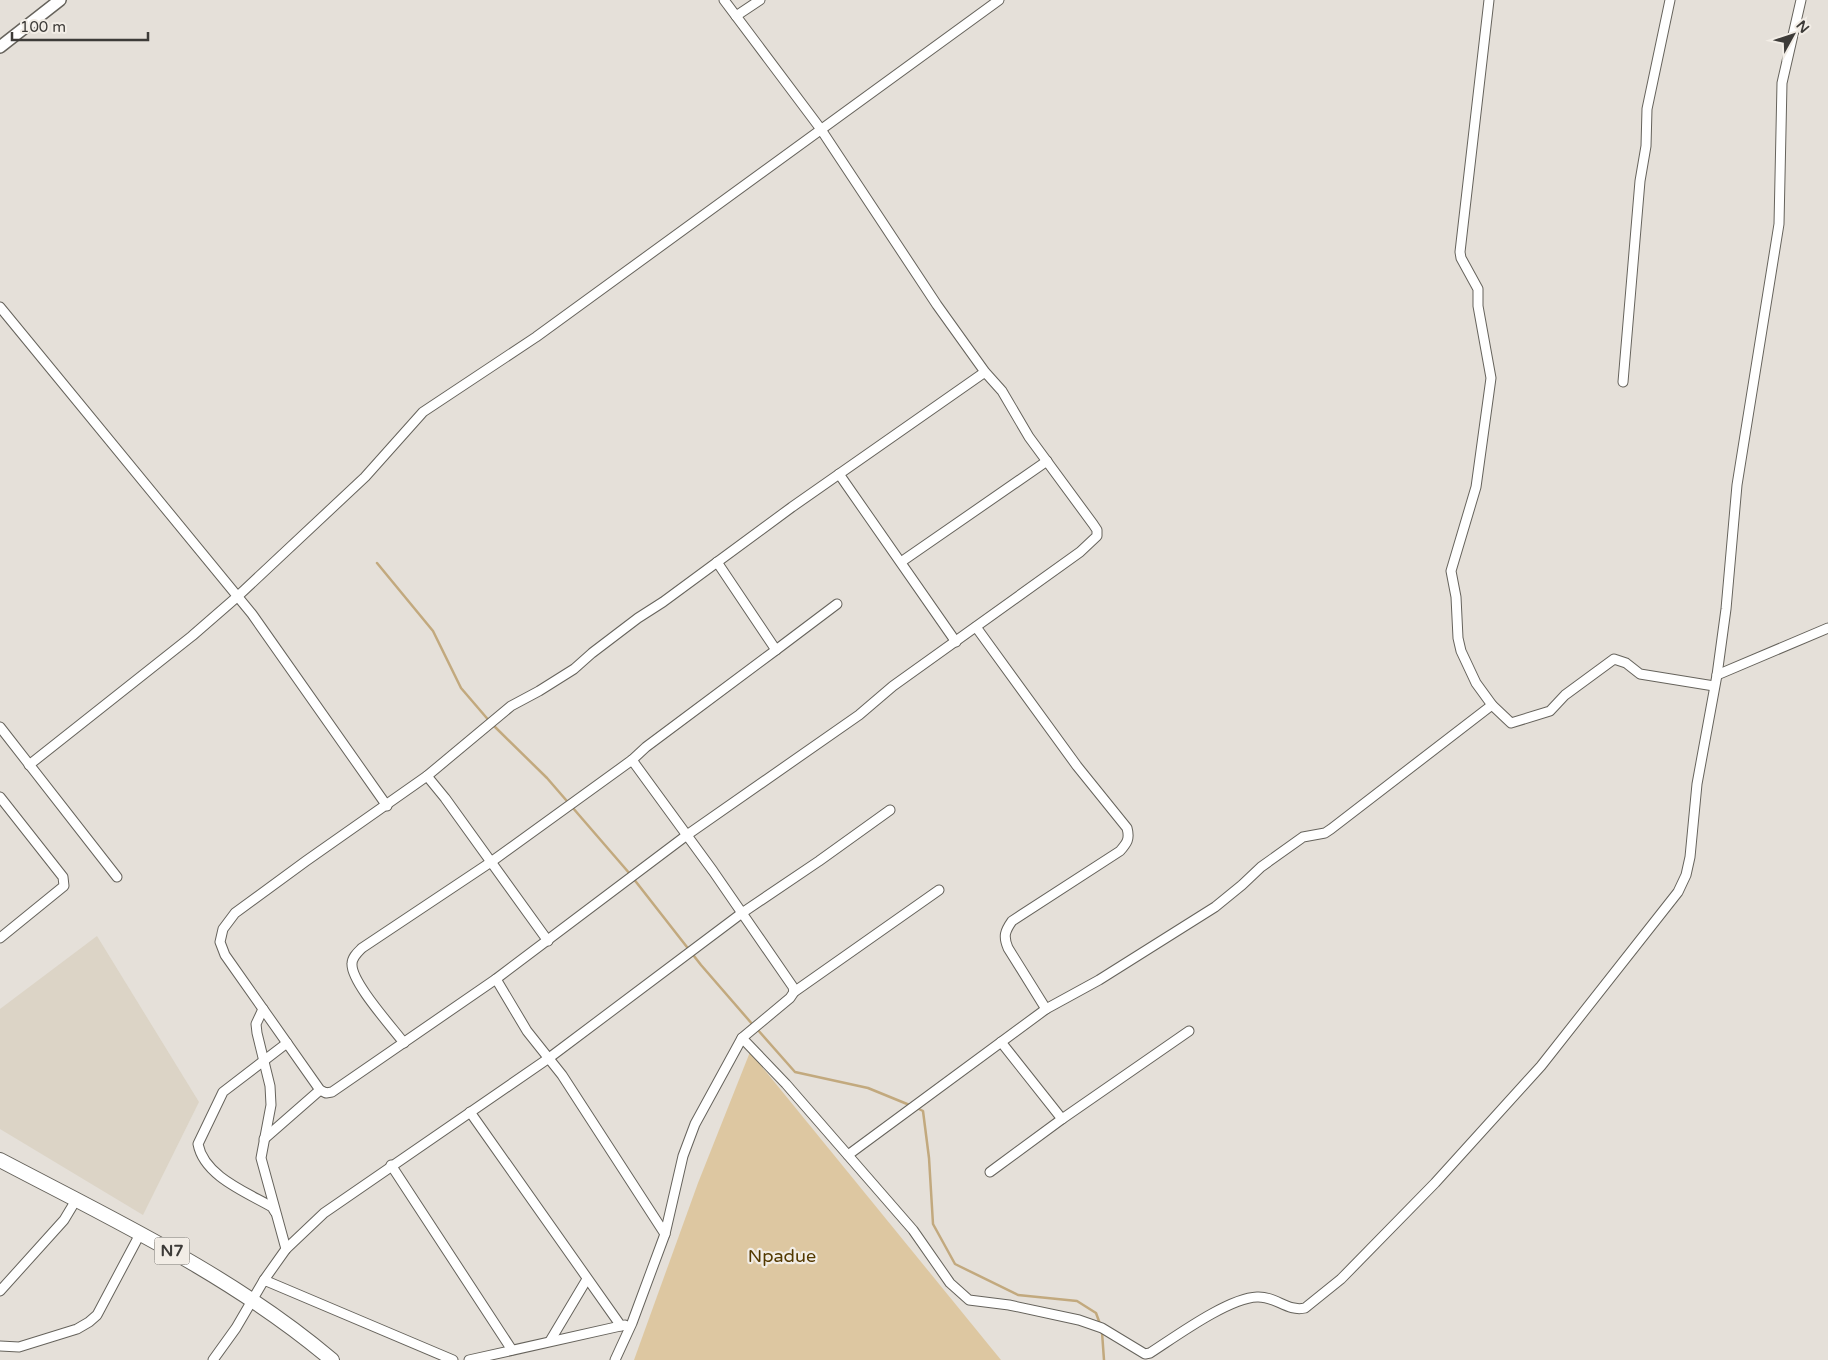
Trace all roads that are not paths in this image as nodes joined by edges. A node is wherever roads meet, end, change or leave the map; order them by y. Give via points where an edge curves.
1 (60, 0) edge
2 (724, 0) edge
3 (760, 0) edge
4 (999, 0) edge
5 (1489, 0) edge
6 (1670, 0) edge
7 (1801, 0) edge
8 (736, 16) junction
9 (0, 47) edge
10 (820, 128) junction
11 (0, 307) edge
12 (985, 372) junction
13 (1623, 382) dead end
14 (1047, 461) junction
15 (839, 474) junction
16 (717, 562) junction
17 (901, 562) junction
18 (238, 596) junction
19 (837, 604) dead end
20 (976, 627) junction
21 (1828, 628) edge
22 (956, 642) junction
23 (776, 650) junction
24 (1717, 675) junction
25 (1714, 686) junction
26 (1492, 705) junction
27 (0, 727) edge
28 (632, 760) junction
29 (29, 765) junction
30 (427, 776) junction
31 (0, 797) edge
32 (387, 806) junction
33 (890, 810) dead end
34 (687, 836) junction
35 (490, 862) junction
36 (118, 876) dead end
37 (939, 890) dead end
38 (742, 913) junction
39 (0, 938) edge
40 (548, 941) junction
41 (496, 980) junction
42 (794, 992) junction
43 (263, 1009) junction
44 (1046, 1009) junction
45 (1190, 1031) dead end
46 (742, 1038) junction
47 (1002, 1042) junction
48 (287, 1043) junction
49 (404, 1043) junction
50 (548, 1058) junction
51 (264, 1061) junction
52 (320, 1090) junction
53 (470, 1112) junction
54 (1062, 1120) junction
55 (264, 1139) junction
56 (848, 1155) junction
57 (0, 1160) edge
58 (391, 1165) junction
59 (990, 1172) dead end
60 (76, 1200) junction
61 (276, 1212) junction
62 (140, 1234) junction
63 (665, 1234) junction
64 (286, 1250) junction
65 (587, 1278) junction
66 (264, 1280) junction
67 (0, 1291) edge
68 (251, 1300) junction
69 (632, 1323) junction
70 (621, 1326) junction
71 (550, 1341) junction
72 (0, 1346) edge
73 (512, 1350) junction
74 (213, 1360) edge
75 (332, 1360) edge
76 (453, 1360) edge
77 (469, 1360) edge
78 (615, 1360) edge

1 - 9 main road
2 - 8 street
3 - 8 street
4 - 10 street
5 - 26 street via 1460,252 1478,289 1491,378 1476,486 1451,571 1461,651 1476,683
6 - 13 street via 1647,109
7 - 24 street via 1782,83 1779,224 1737,486
8 - 10 street
10 - 12 street
10 - 18 street via 536,337 423,412 365,477
11 - 18 street
12 - 14 street via 1002,391
12 - 15 street
14 - 17 street
14 - 20 street via 1097,530 1097,536 1080,552
15 - 16 street
15 - 17 street
16 - 23 street
16 - 30 street via 574,669 511,706
17 - 22 street
18 - 29 street
18 - 32 street
19 - 23 street
20 - 22 street
20 - 44 street via 1077,766 1127,828 1129,836 1128,843 1120,851 1012,921 1006,930 1004,938 1008,948
21 - 24 street
22 - 34 street
23 - 28 street
24 - 25 street
25 - 26 street via 1640,674 1626,663 1614,659 1546,713 1511,723
25 - 56 street via 1697,784 1690,857 1678,892 1553,1051 1442,1176 1341,1279 1305,1308 1297,1310 1276,1300 1257,1297 1238,1301 1145,1354 1102,1328 1079,1320 969,1300 950,1283 913,1230
26 - 44 street via 1330,830 1303,837 1215,907 1099,980
27 - 29 street
28 - 34 street
28 - 35 street
29 - 36 street
30 - 32 street
30 - 35 street
31 - 39 street via 62,877 64,886
32 - 43 street via 235,913 223,929 220,942 225,955
33 - 38 street
34 - 38 street
34 - 40 street
35 - 40 street
35 - 49 street via 362,948 352,962 359,985
37 - 42 street
38 - 42 street
38 - 50 street
40 - 41 street
41 - 49 street
41 - 50 street
42 - 46 street
43 - 48 street
43 - 51 street via 256,1024
44 - 47 street
45 - 54 street
46 - 56 street
46 - 63 street via 695,1124 683,1156
47 - 54 street
47 - 56 street
48 - 51 street
48 - 52 street
49 - 52 street via 332,1092
50 - 53 street
50 - 63 street
51 - 55 street via 271,1105
51 - 61 street via 223,1092 198,1144 208,1166
52 - 55 street
53 - 58 street
53 - 65 street
54 - 59 street
55 - 61 street via 261,1158
57 - 60 highway, N7
58 - 64 street via 324,1213
58 - 73 street
60 - 62 highway, N7
60 - 67 street via 64,1220
61 - 64 street
62 - 68 highway, N7
62 - 72 street via 96,1315 89,1322 77,1329 19,1347
63 - 69 street
64 - 66 street
65 - 70 street
65 - 71 street
66 - 68 street
66 - 76 street
68 - 74 street
68 - 75 highway, N7 via 296,1330
69 - 70 street
69 - 78 street
70 - 71 street
71 - 73 street
73 - 77 street

